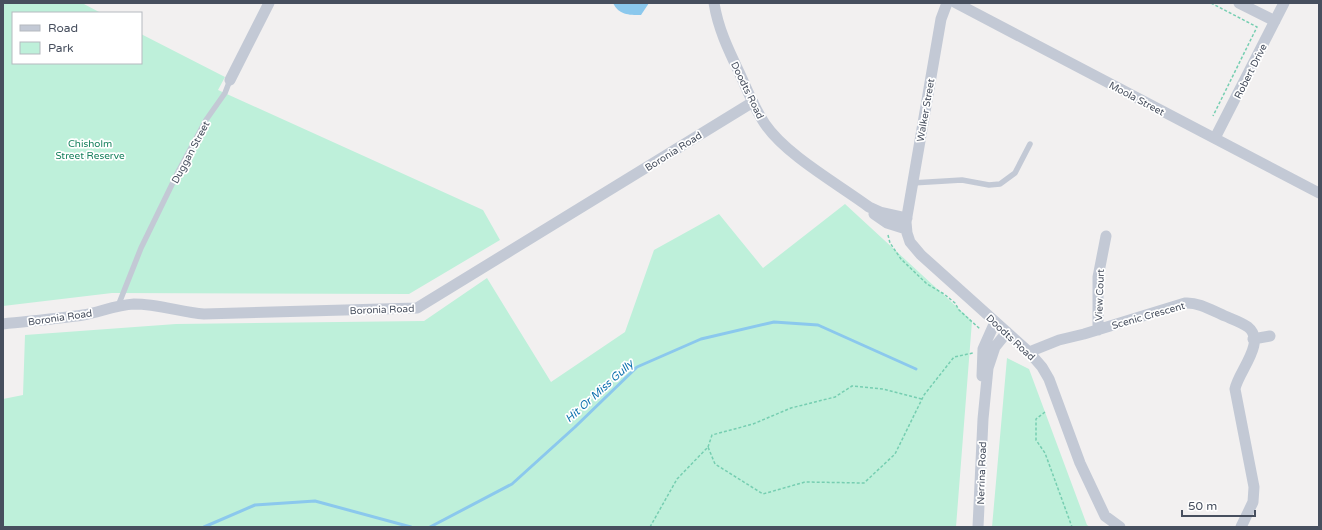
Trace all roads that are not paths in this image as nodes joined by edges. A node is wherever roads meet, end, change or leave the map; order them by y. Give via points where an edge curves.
1 (269, 3) edge
2 (714, 3) edge
3 (947, 3) edge
4 (956, 3) edge
5 (1239, 3) edge
6 (1284, 3) edge
7 (1275, 22) junction
8 (230, 80) joint
9 (753, 102) junction
10 (1215, 138) junction
11 (1030, 144) dead end
12 (912, 183) junction
13 (1319, 193) edge
14 (864, 203) junction
15 (906, 224) junction
16 (1106, 236) dead end
17 (118, 306) junction
18 (995, 322) junction
19 (3, 324) edge
20 (1098, 330) junction
21 (1007, 332) junction
22 (1270, 336) dead end
23 (1254, 339) junction
24 (1029, 352) junction
25 (983, 419) junction
26 (978, 527) edge
27 (1120, 527) edge
28 (1241, 527) edge

1 - 8 street, Duggan Street
2 - 9 street, Doodts Road via 725,41
3 - 12 street, Walker Street via 941,19
4 - 10 street, Moola Street
5 - 7 street
6 - 7 street, Robert Drive
7 - 10 street, Robert Drive
8 - 17 lane, Duggan Street via 226,92 206,120 179,170 141,248
9 - 14 street, Doodts Road via 767,127 783,144
9 - 17 street, Boronia Road via 417,308 204,314 146,305
10 - 13 street, Moola Street
11 - 12 lane via 1016,171 1000,184 989,185 962,180
12 - 15 street, Walker Street
14 - 15 street, Doodts Road via 877,212
14 - 15 street, Doodts Road via 888,223
15 - 18 street, Doodts Road via 910,242 916,250
16 - 20 street, View Court via 1098,277
17 - 19 street, Boronia Road via 79,316
18 - 21 street, Doodts Road
18 - 25 street, Nerrina Road via 983,352 981,367
20 - 23 street, Scenic Crescent via 1188,303 1245,325 1250,329
20 - 24 street, Scenic Crescent via 1058,340
21 - 24 street, Doodts Road
21 - 25 street, Nerrina Road via 990,358
22 - 23 street
23 - 28 street via 1252,351 1235,389 1257,482 1253,502
24 - 27 street, Doodts Road via 1049,379 1080,463 1105,516
25 - 26 street, Nerrina Road

